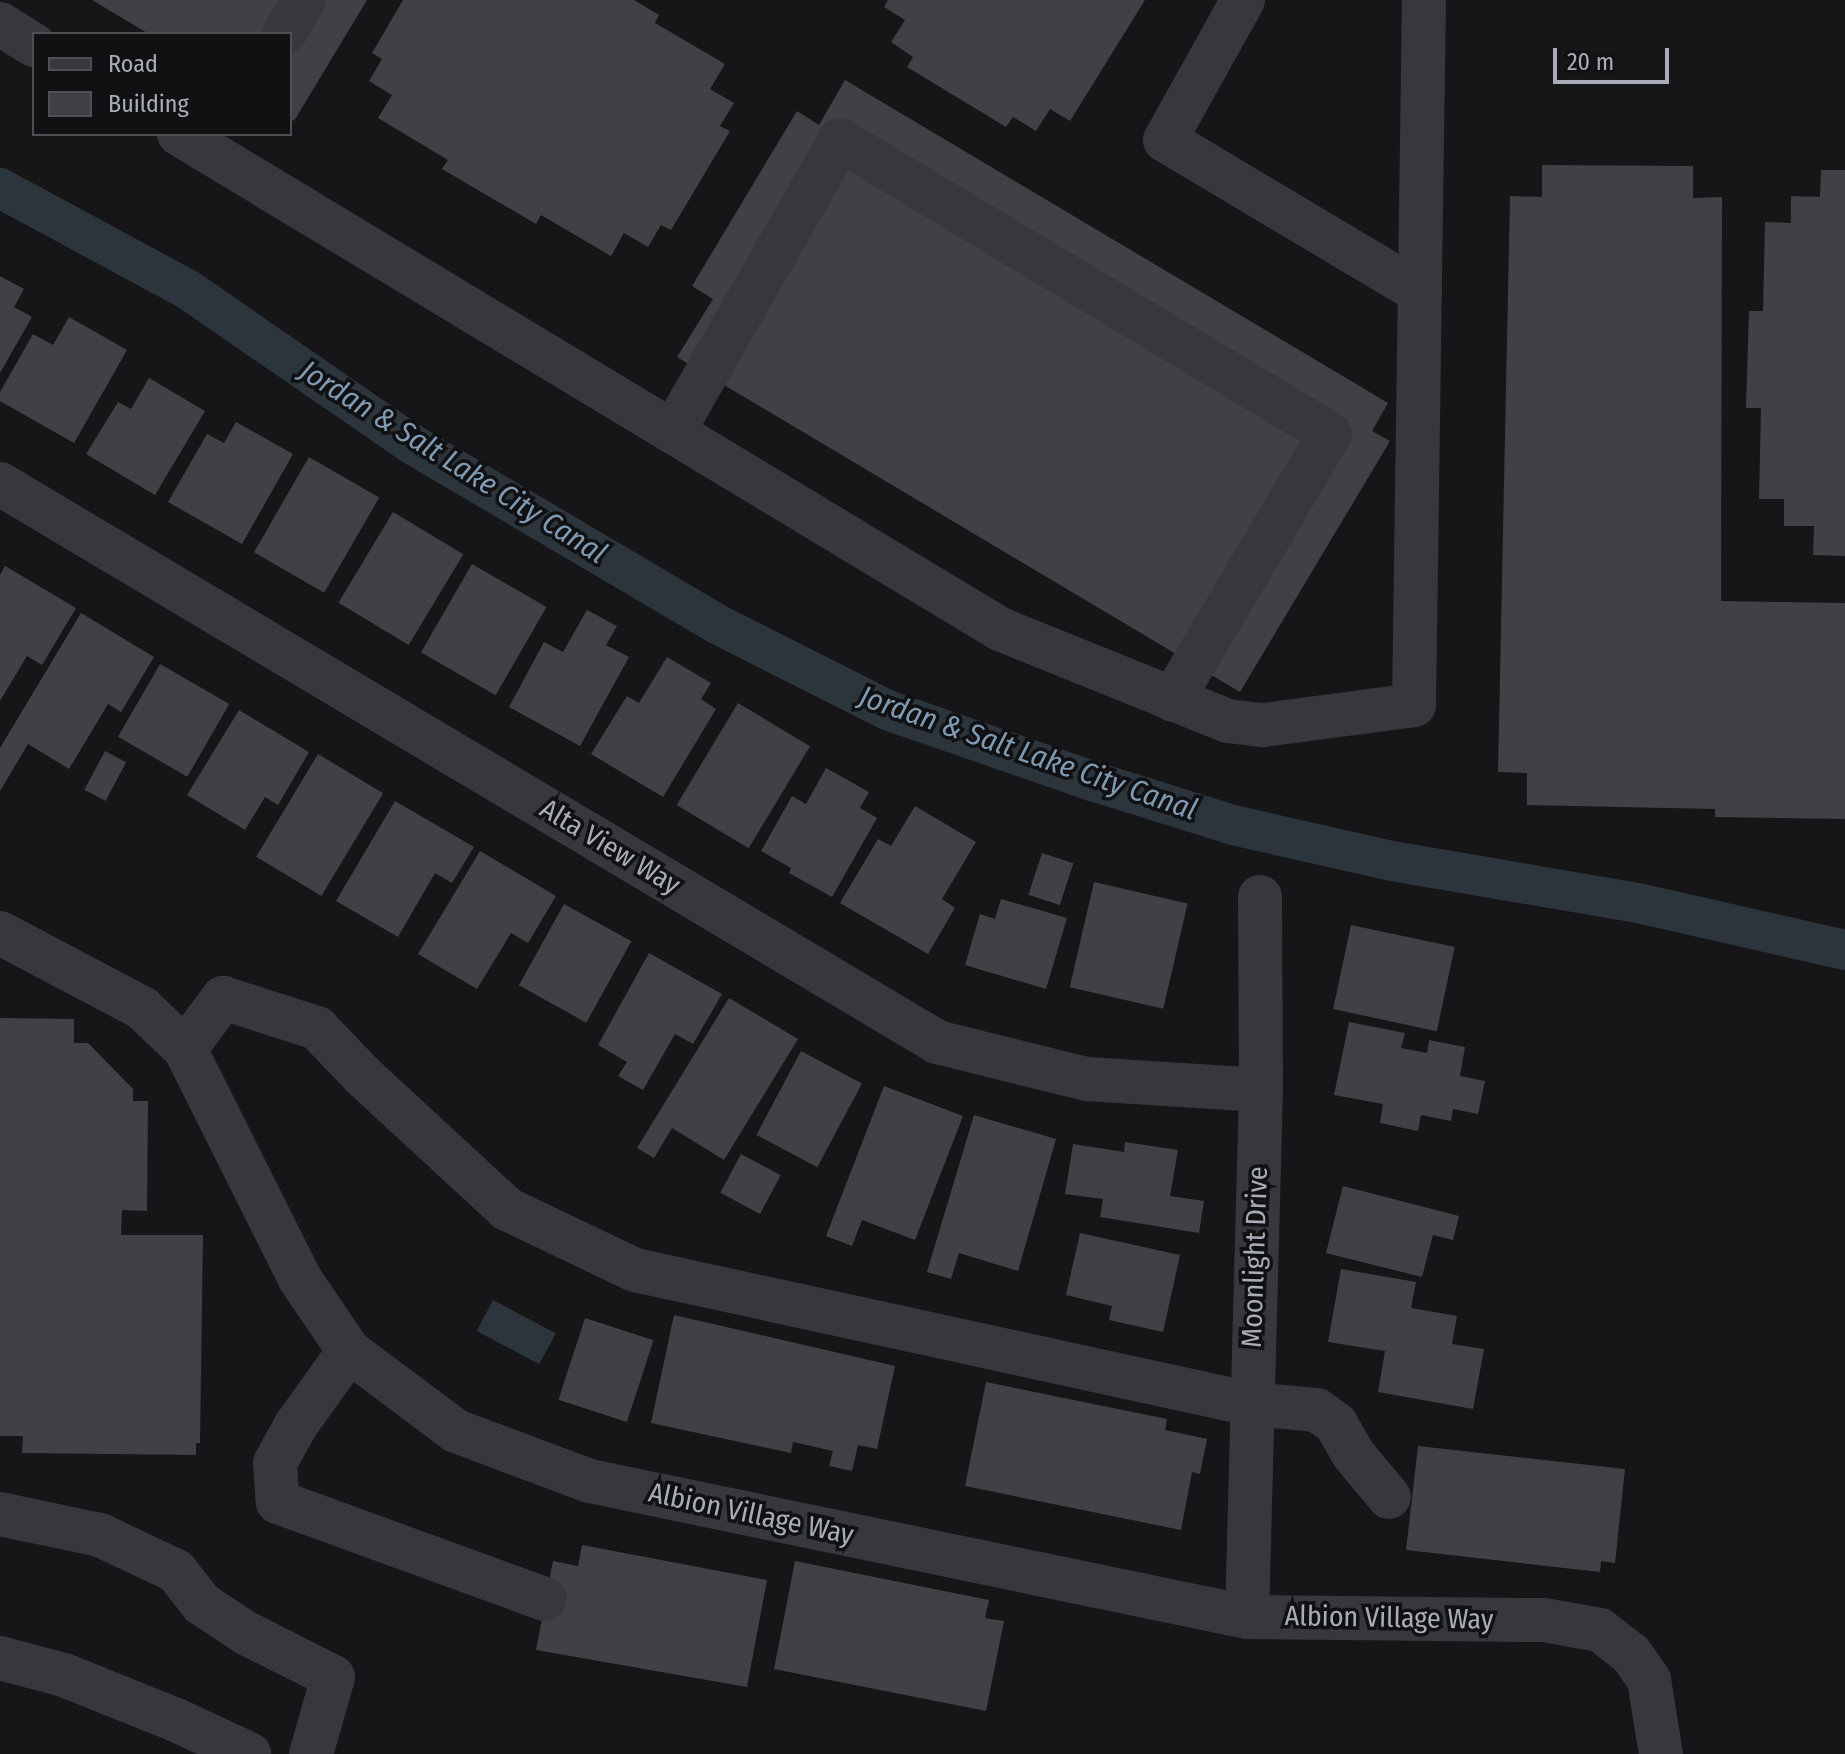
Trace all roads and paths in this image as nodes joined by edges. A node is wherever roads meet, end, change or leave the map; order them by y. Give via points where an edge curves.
1 (304, 0) edge
2 (1243, 0) edge
3 (1424, 0) edge
4 (0, 24) edge
5 (285, 32) edge
6 (32, 44) edge
7 (205, 141) edge
8 (1420, 292) junction
9 (673, 432) junction
10 (0, 484) edge
11 (1172, 700) junction
12 (1260, 897) dead end
13 (0, 933) edge
14 (185, 1049) junction
15 (1261, 1090) junction
16 (349, 1351) junction
17 (1251, 1404) junction
18 (1389, 1497) dead end
19 (0, 1514) edge
20 (545, 1599) dead end
21 (1247, 1617) junction
22 (0, 1658) edge
23 (249, 1754) edge
24 (311, 1754) edge
25 (1661, 1754) edge

1 - 5 street
2 - 8 street via 1165,140
3 - 8 street
4 - 6 street
7 - 9 street
8 - 11 street via 1414,705 1263,725 1228,721
9 - 11 street via 1000,629
9 - 11 street via 840,140 1330,434
10 - 15 street, Alta View Way via 937,1042 1087,1079
12 - 15 street, Moonlight Drive
13 - 14 street, Albion Village Way via 142,1008
14 - 16 street, Albion Village Way via 300,1279
14 - 17 street via 223,998 317,1028 507,1209 635,1270
15 - 17 street, Moonlight Drive
16 - 20 street via 275,1463 278,1502
16 - 21 street, Albion Village Way via 456,1431 590,1481
17 - 18 street via 1317,1410 1336,1424
17 - 21 street, Moonlight Drive
19 - 24 street via 100,1535 176,1571 202,1604 333,1677
21 - 25 street, Albion Village Way via 1544,1620 1600,1630 1631,1654 1649,1680
22 - 23 street via 64,1675

